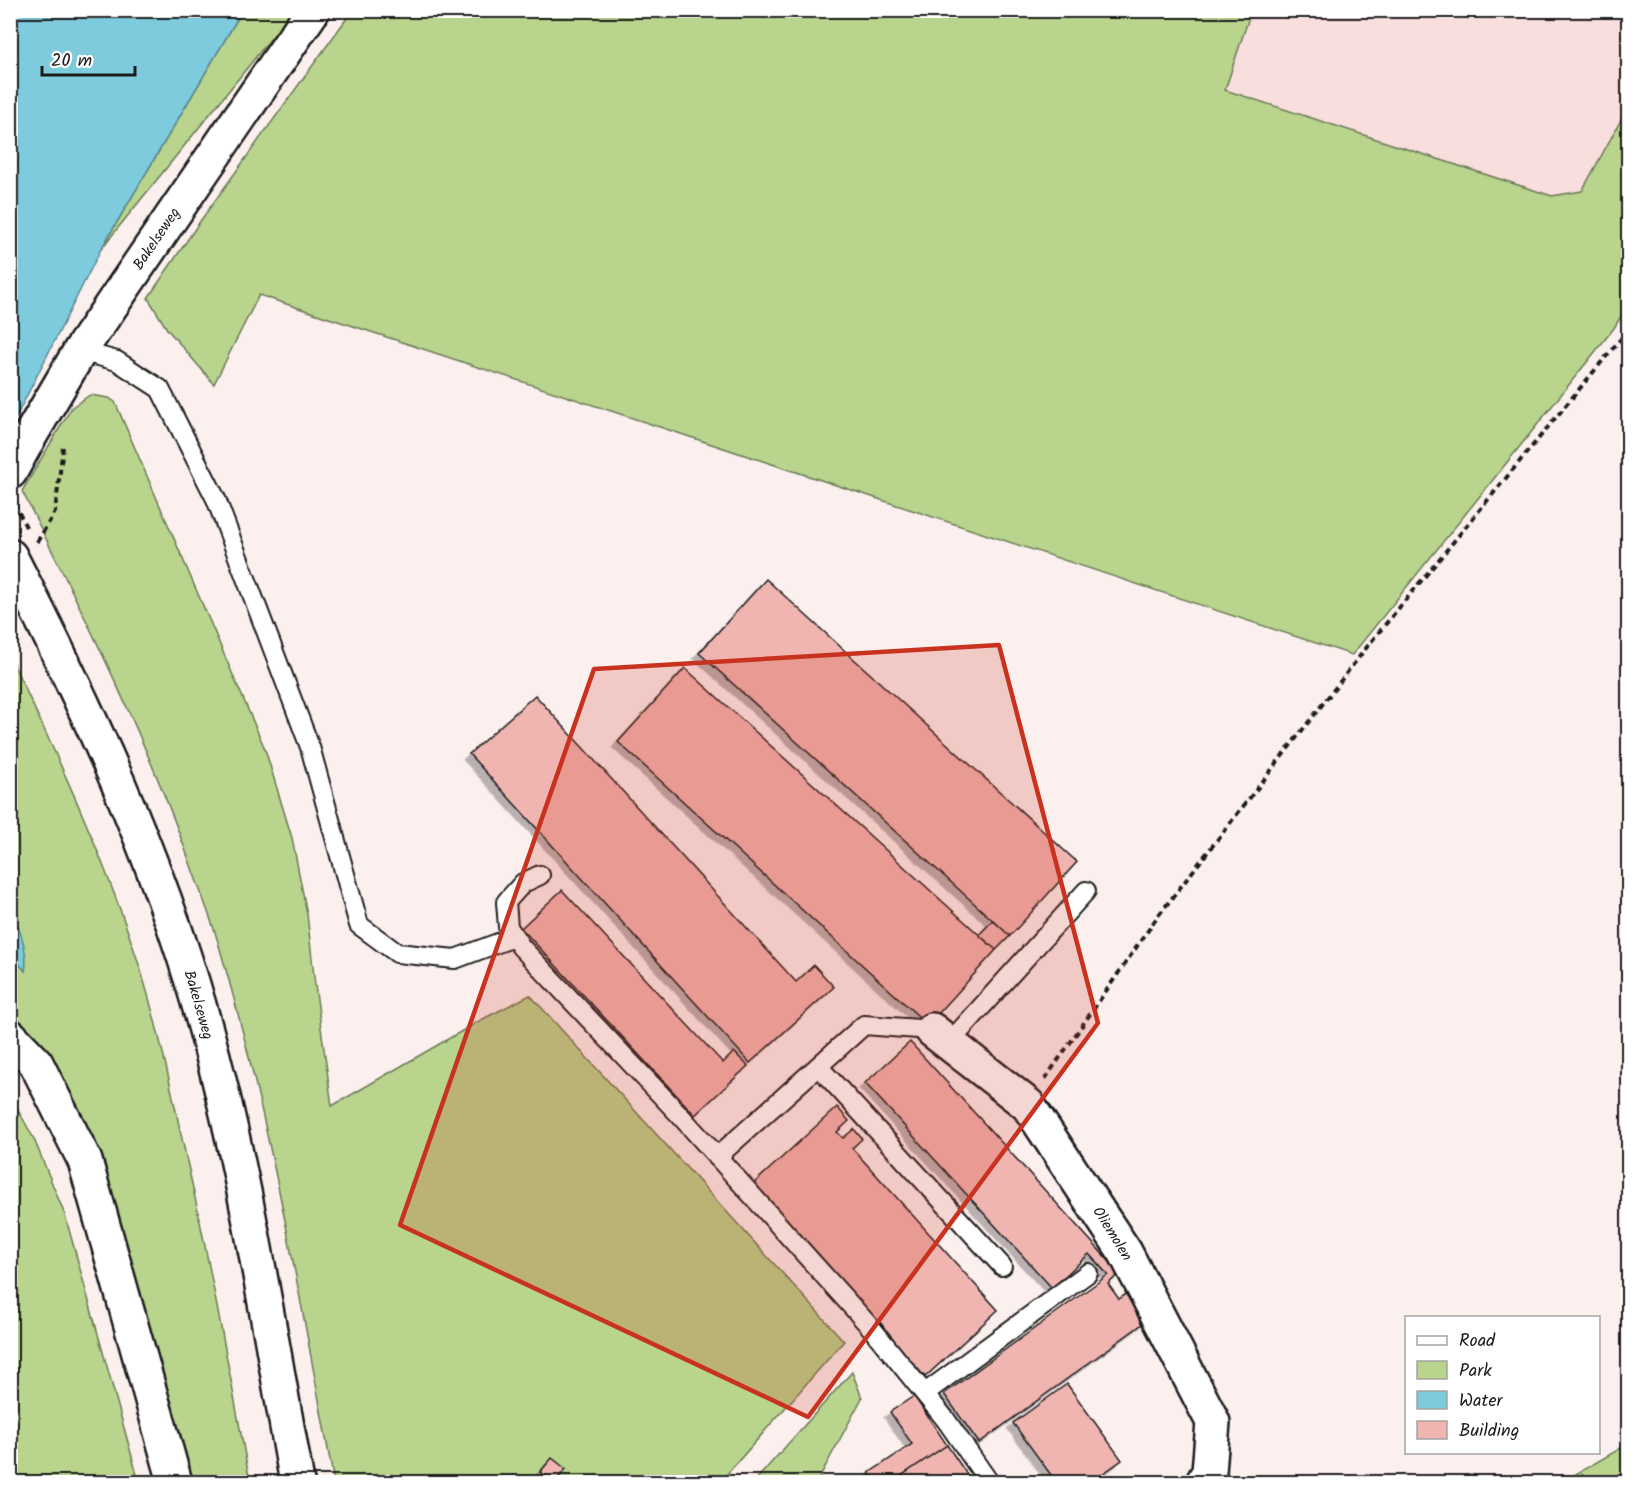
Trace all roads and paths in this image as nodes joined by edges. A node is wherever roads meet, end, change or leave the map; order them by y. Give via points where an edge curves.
1 (313, 10) edge
2 (1629, 330) edge
3 (80, 351) junction
4 (63, 444) dead end
5 (10, 472) edge
6 (10, 498) edge
7 (24, 524) dead end
8 (23, 551) edge
9 (540, 875) dead end
10 (1086, 891) dead end
11 (514, 937) junction
12 (10, 1036) edge
13 (940, 1036) junction
14 (818, 1066) junction
15 (1028, 1105) junction
16 (717, 1157) junction
17 (1002, 1266) dead end
18 (1088, 1273) dead end
19 (925, 1393) junction
20 (175, 1482) edge
21 (297, 1482) edge
22 (989, 1482) edge
23 (1203, 1482) edge

1 - 3 street, Bakelseweg
2 - 15 path via 1370,643 1158,916
3 - 5 street, Bakelseweg
3 - 11 lane via 117,361 160,389 216,499 309,747 358,925 397,953 455,959
4 - 8 path via 55,512
6 - 7 path
8 - 21 street, Bakelseweg via 51,639 147,854 202,1014 248,1210
9 - 11 lane via 523,883 506,902 508,927
10 - 13 lane
11 - 16 lane
12 - 20 street via 36,1063 85,1161
13 - 14 lane via 864,1025
13 - 15 street, Oliemolen
14 - 16 lane
14 - 17 lane
15 - 23 street, Oliemolen via 1125,1252 1213,1422 1209,1472
16 - 19 lane
18 - 19 lane
19 - 22 lane

